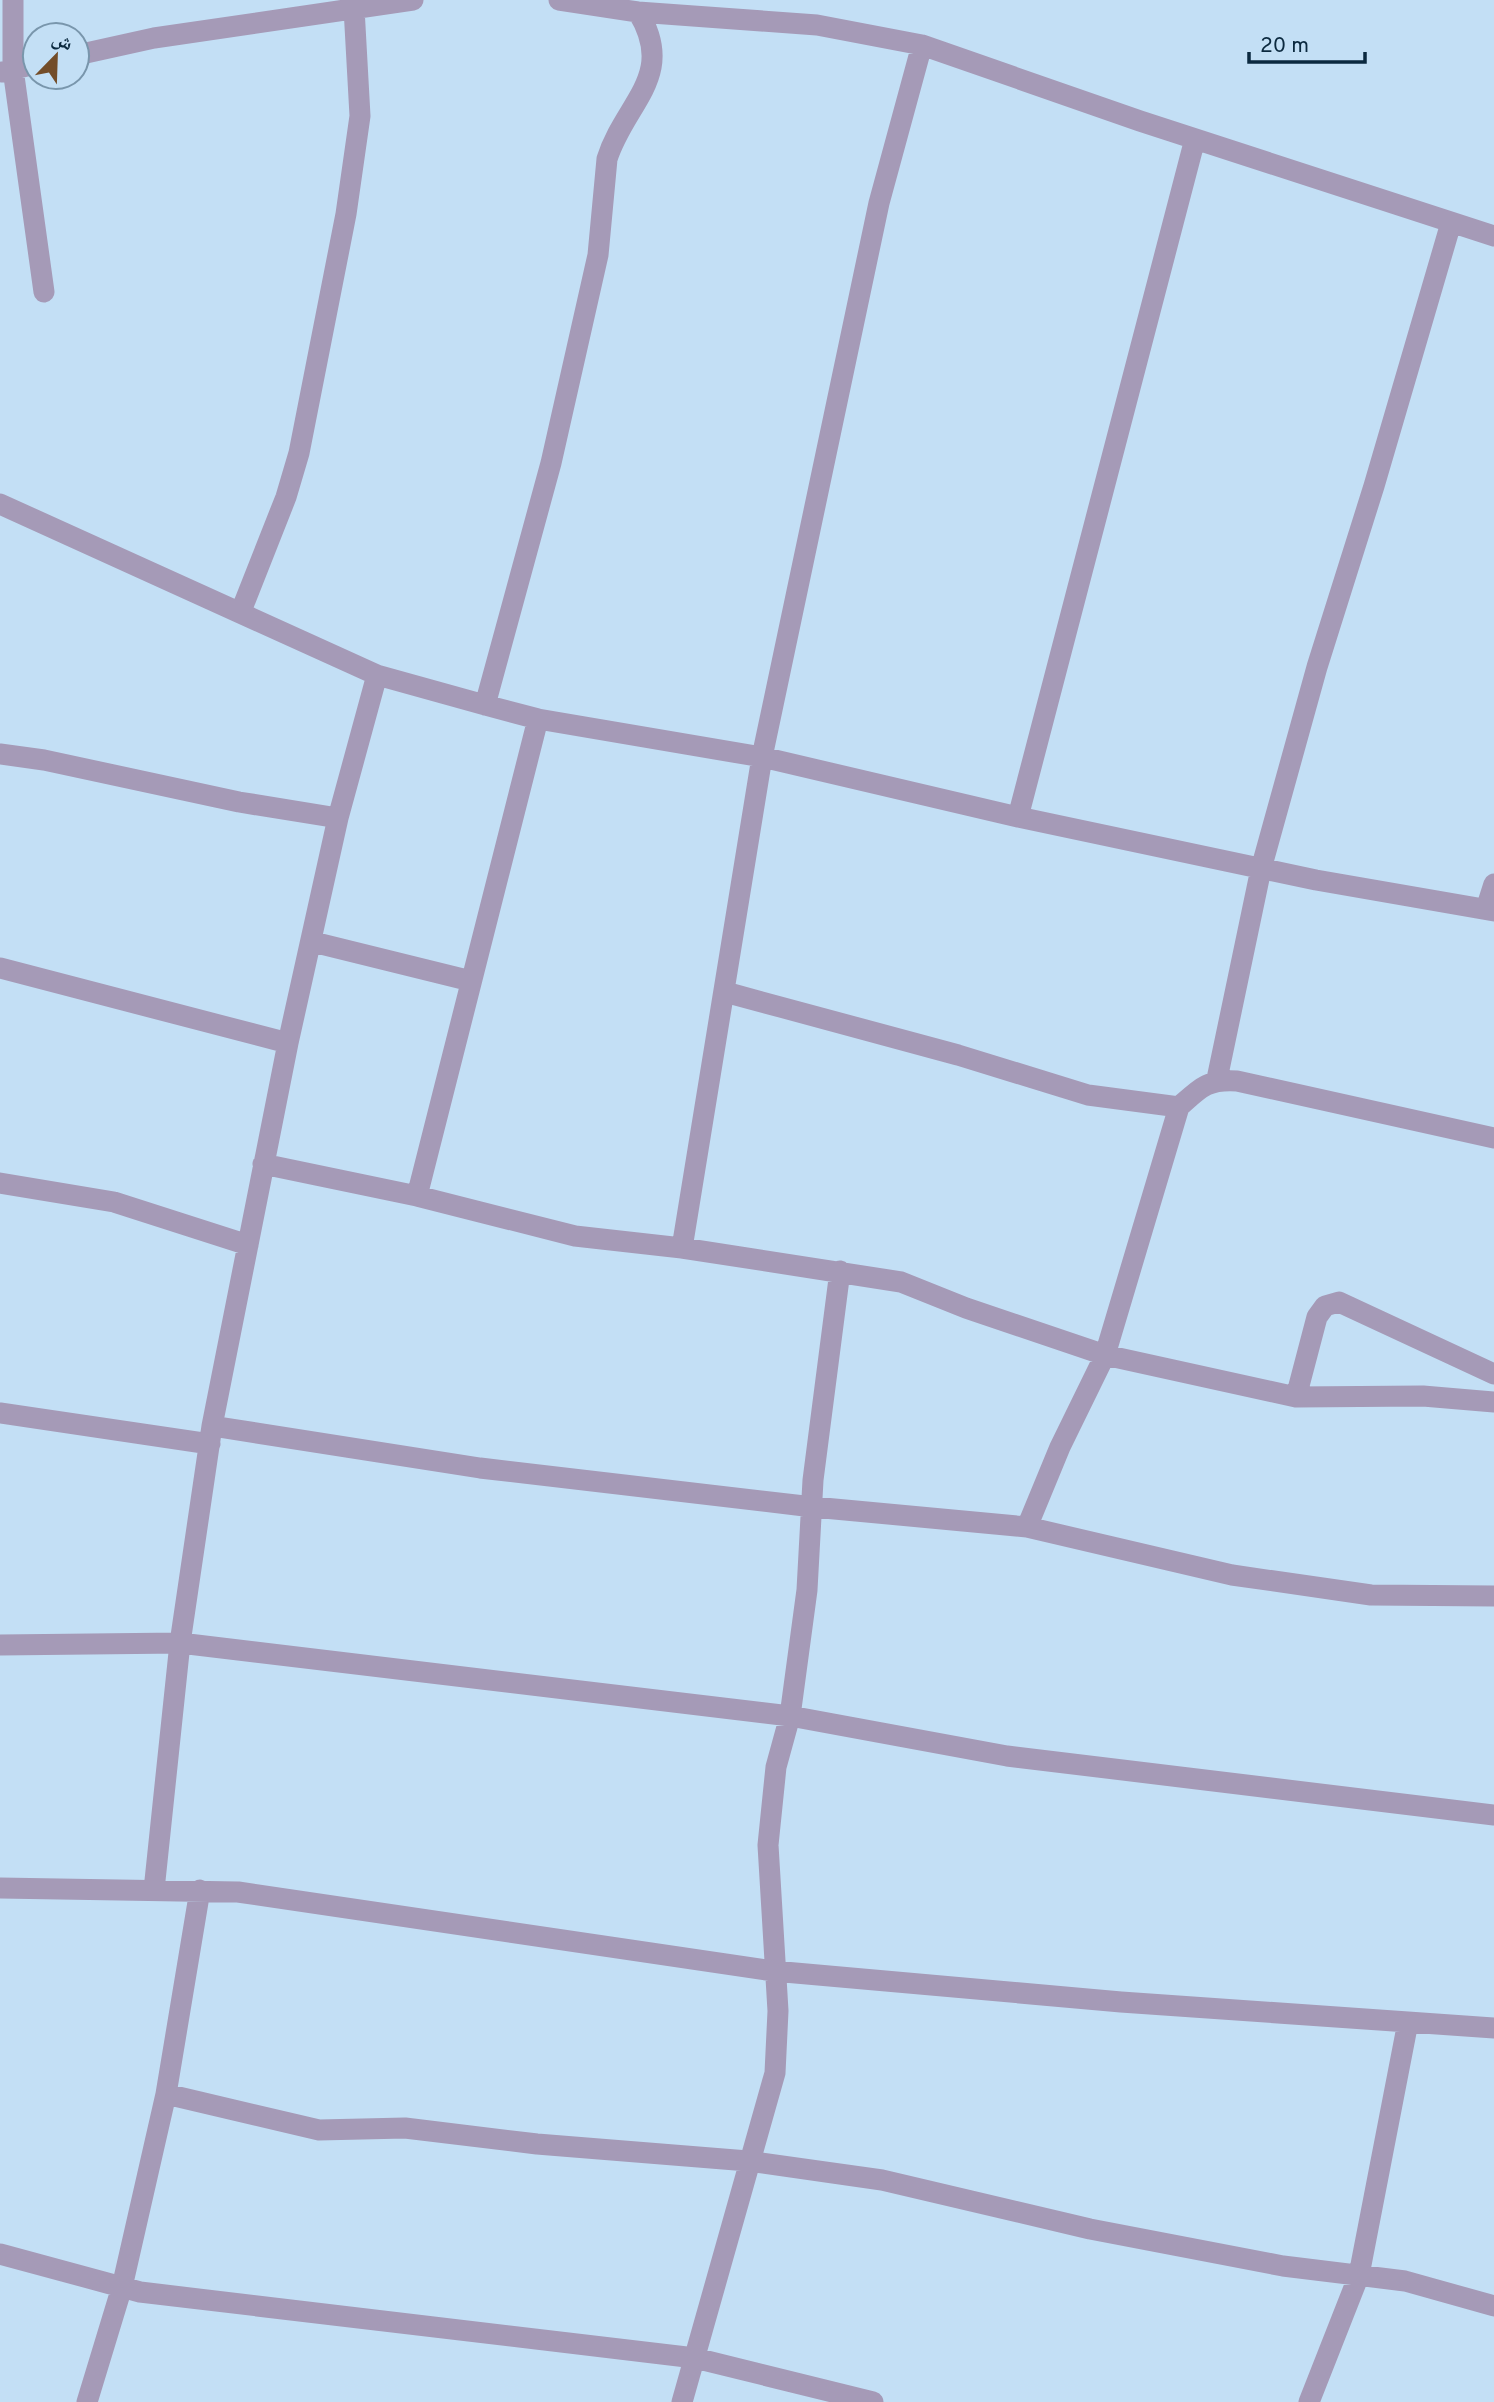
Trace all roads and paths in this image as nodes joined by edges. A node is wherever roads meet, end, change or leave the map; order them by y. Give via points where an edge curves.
1 (13, 0) edge
2 (413, 0) edge
3 (559, 0) edge
4 (315, 7) edge
5 (354, 8) junction
6 (638, 12) junction
7 (922, 45) junction
8 (91, 52) edge
9 (7, 71) edge
10 (1195, 139) junction
11 (1451, 223) junction
12 (1494, 236) edge
13 (44, 292) dead end
14 (0, 504) edge
15 (241, 611) junction
16 (377, 675) junction
17 (485, 705) junction
18 (538, 719) junction
19 (0, 754) edge
20 (762, 757) junction
21 (1018, 817) junction
22 (338, 818) junction
23 (1261, 869) junction
24 (1494, 884) edge
25 (1490, 910) edge
26 (313, 942) junction
27 (0, 968) edge
28 (471, 981) junction
29 (725, 992) junction
30 (288, 1043) junction
31 (1217, 1079) junction
32 (1179, 1107) junction
33 (1494, 1138) edge
34 (263, 1164) junction
35 (0, 1183) edge
36 (417, 1196) junction
37 (248, 1245) junction
38 (682, 1248) junction
39 (840, 1271) junction
40 (1105, 1355) junction
41 (1494, 1374) edge
42 (1296, 1397) junction
43 (1494, 1402) edge
44 (0, 1413) edge
45 (211, 1435) junction
46 (813, 1507) junction
47 (1027, 1527) junction
48 (1494, 1596) edge
49 (180, 1643) junction
50 (0, 1645) edge
51 (790, 1716) junction
52 (1494, 1815) edge
53 (0, 1888) edge
54 (154, 1889) junction
55 (200, 1890) junction
56 (774, 1971) junction
57 (1408, 2022) junction
58 (1494, 2028) edge
59 (166, 2094) junction
60 (748, 2161) junction
61 (0, 2254) edge
62 (1359, 2275) junction
63 (122, 2287) junction
64 (1494, 2306) edge
65 (695, 2358) junction
66 (87, 2402) edge
67 (682, 2402) edge
68 (873, 2402) edge
69 (1309, 2402) edge

1 - 9 street
2 - 5 street
3 - 6 street
4 - 5 street
4 - 8 street
5 - 15 street via 360,116 346,214 299,453
6 - 7 street via 817,25
6 - 17 street via 650,32 653,62 646,86 607,159 598,255 551,463
7 - 10 street
7 - 20 street via 879,203
9 - 13 street
10 - 11 street
10 - 21 street
11 - 12 street
11 - 23 street
14 - 15 street
15 - 16 street
16 - 17 street
16 - 22 street
17 - 18 street
18 - 20 street
18 - 28 street
19 - 22 street via 239,803
20 - 21 street
20 - 29 street
21 - 23 street
22 - 26 street
23 - 25 street
23 - 31 street
24 - 25 street
26 - 28 street
26 - 30 street
27 - 30 street
28 - 36 street
29 - 32 street via 1088,1095
29 - 38 street
30 - 34 street
31 - 32 street
31 - 33 street
32 - 40 street
34 - 36 street
34 - 37 street
35 - 37 street via 114,1202
36 - 38 street via 575,1237
37 - 45 street
38 - 39 street
39 - 40 street via 901,1282
39 - 46 street
40 - 42 street
40 - 47 street via 1059,1447
41 - 42 street via 1339,1302 1325,1306 1317,1317
42 - 43 street via 1423,1396
44 - 45 street
45 - 46 street
45 - 49 street
46 - 47 street
46 - 51 street
47 - 48 street via 1232,1575 1299,1585 1371,1595
49 - 50 street
49 - 51 street
49 - 54 street
51 - 52 street via 1007,1756
51 - 56 street via 776,1767 768,1845
53 - 54 street
54 - 55 street
55 - 56 street
55 - 59 street
56 - 57 street
56 - 60 street via 778,2011 775,2073
57 - 58 street
57 - 62 street
59 - 60 street via 319,2130 405,2128
59 - 63 street
60 - 62 street via 882,2180 1090,2229 1283,2266
60 - 65 street
61 - 63 street
62 - 64 street via 1405,2281
62 - 69 street
63 - 65 street
63 - 66 street
65 - 67 street
65 - 68 street

